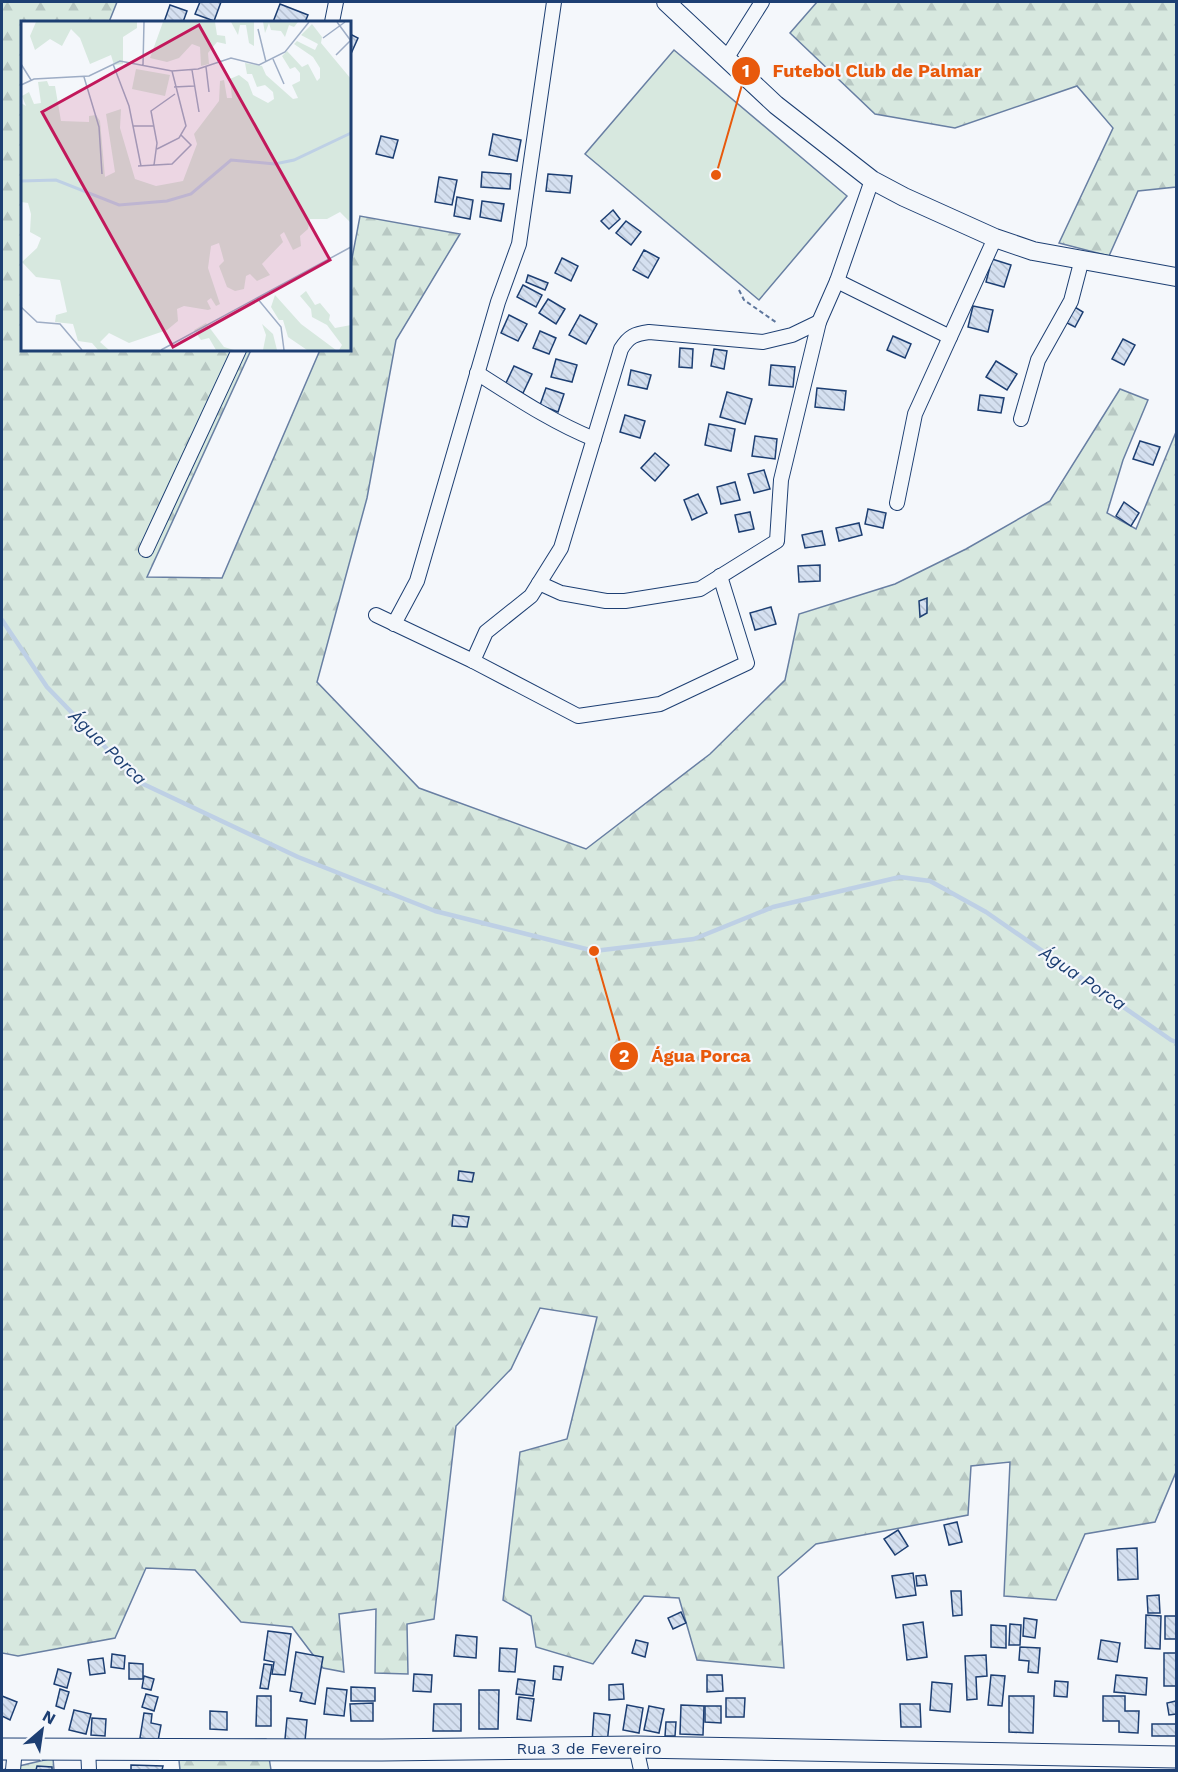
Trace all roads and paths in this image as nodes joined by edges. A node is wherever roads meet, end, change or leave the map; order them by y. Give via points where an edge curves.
1 (336, 2) edge
2 (554, 2) edge
3 (666, 2) edge
4 (762, 2) edge
5 (332, 21) edge
6 (726, 59) junction
7 (872, 180) junction
8 (995, 238) junction
9 (1082, 259) junction
10 (1176, 276) edge
11 (837, 281) junction
12 (739, 290) dead end
13 (819, 322) junction
14 (792, 335) junction
15 (950, 337) junction
16 (239, 351) edge
17 (477, 373) junction
18 (1021, 419) dead end
19 (594, 439) junction
20 (897, 503) dead end
21 (146, 550) dead end
22 (720, 576) junction
23 (539, 583) junction
24 (376, 615) dead end
25 (394, 624) junction
26 (473, 661) junction
27 (636, 1747) junction
28 (8, 1748) edge
29 (88, 1748) junction
30 (1176, 1757) edge
31 (13, 1770) edge
32 (89, 1770) edge
33 (641, 1770) edge

1 - 5 street
2 - 17 street via 519,244
3 - 6 main road
4 - 6 street
6 - 7 main road via 776,105
7 - 8 main road
7 - 11 street
8 - 9 main road via 1033,251
8 - 15 street
9 - 10 main road
9 - 18 street via 1071,301 1038,360
11 - 13 street
11 - 15 street
12 - 14 path via 744,300
13 - 14 street
13 - 22 street via 781,480 777,541
14 - 19 street via 763,342 635,334 621,348
15 - 20 street via 915,414
16 - 21 street
17 - 19 street via 540,413
17 - 25 street via 417,581
19 - 23 street via 561,548
22 - 23 street via 700,589 626,601 579,597
22 - 26 street via 747,663 660,704 578,716
23 - 26 street via 531,596 486,632
24 - 25 street
25 - 26 street
27 - 29 main road, Rua 3 de Fevereiro
27 - 30 main road, Rua 3 de Fevereiro
27 - 33 street
28 - 29 main road, Rua 3 de Fevereiro
28 - 31 street
29 - 32 street

